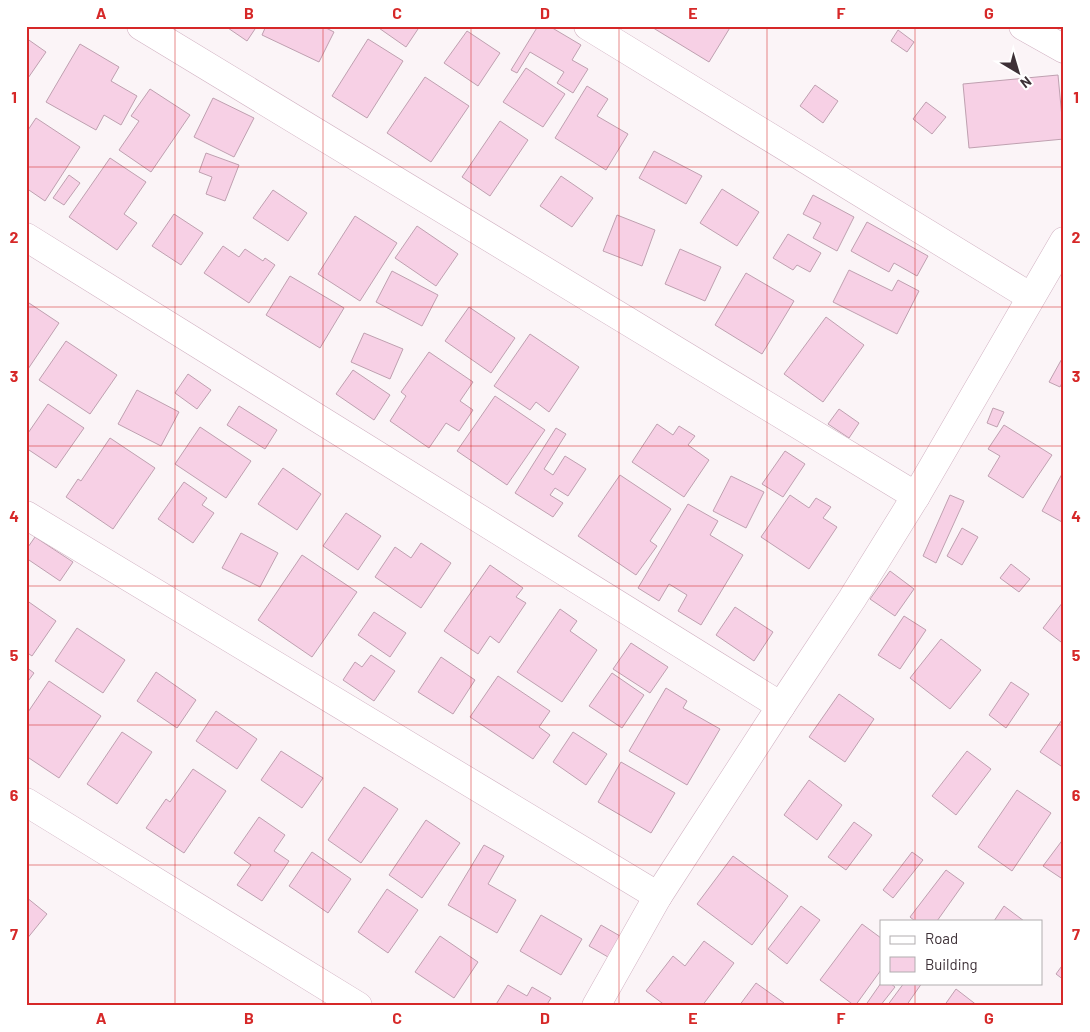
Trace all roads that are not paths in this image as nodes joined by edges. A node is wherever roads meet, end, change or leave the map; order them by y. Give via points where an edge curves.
1 (141, 26) edge
2 (588, 26) edge
3 (1023, 26) edge
4 (1064, 48) edge
5 (26, 237) edge
6 (1064, 240) edge
7 (1032, 297) junction
8 (916, 496) junction
9 (26, 515) edge
10 (781, 706) junction
11 (26, 802) edge
12 (658, 896) junction
13 (358, 1006) edge
14 (596, 1006) edge

1 - 8 street
2 - 7 street
3 - 4 street
5 - 10 street
6 - 7 street
7 - 8 street
8 - 10 street
9 - 12 street
10 - 12 street
11 - 13 street
12 - 14 street

